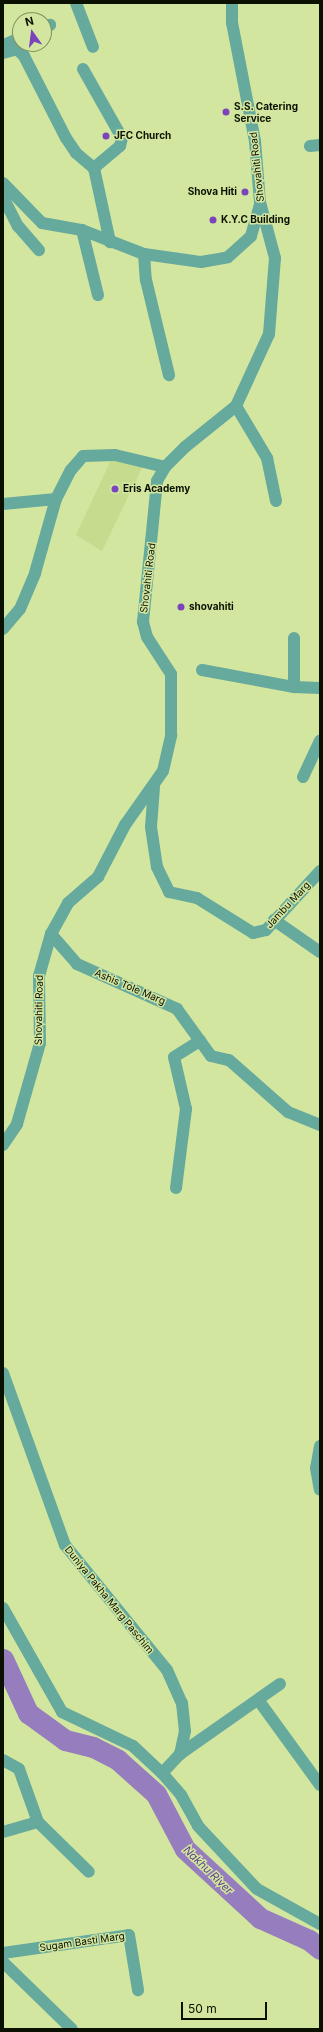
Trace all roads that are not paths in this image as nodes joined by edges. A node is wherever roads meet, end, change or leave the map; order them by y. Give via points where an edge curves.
1 (76, 3) edge
2 (232, 3) edge
3 (10, 45) edge
4 (93, 47) dead end
5 (83, 69) dead end
6 (94, 168) junction
7 (3, 183) edge
8 (6, 196) edge
9 (260, 202) junction
10 (82, 230) junction
11 (110, 242) junction
12 (39, 250) dead end
13 (144, 254) junction
14 (98, 296) dead end
15 (169, 376) dead end
16 (236, 406) junction
17 (164, 467) junction
18 (56, 499) junction
19 (276, 501) dead end
20 (3, 504) edge
21 (3, 629) edge
22 (294, 638) dead end
23 (202, 670) dead end
24 (294, 687) junction
25 (320, 688) edge
26 (320, 741) edge
27 (303, 777) dead end
28 (154, 787) junction
29 (320, 871) edge
30 (274, 920) junction
31 (51, 934) junction
32 (320, 952) edge
33 (200, 1041) junction
34 (320, 1126) edge
35 (3, 1145) edge
36 (176, 1188) dead end
37 (3, 1373) edge
38 (320, 1446) edge
39 (320, 1490) edge
40 (3, 1608) edge
41 (280, 1684) dead end
42 (259, 1702) junction
43 (180, 1754) junction
44 (3, 1760) edge
45 (162, 1773) junction
46 (320, 1785) edge
47 (38, 1822) junction
48 (3, 1832) edge
49 (89, 1872) dead end
50 (320, 1924) edge
51 (3, 1953) edge
52 (3, 1962) edge
53 (138, 1990) dead end
54 (72, 2029) edge

1 - 4 street
2 - 9 street, Shovahiti Road via 232,23 255,141
3 - 6 street via 76,153
5 - 6 street via 122,138 120,146
6 - 11 street via 103,197
7 - 8 street
8 - 10 street via 42,223
8 - 12 street via 18,226
9 - 13 street via 251,236 228,257 201,262
9 - 16 street, Shovahiti Road via 275,258 269,334
10 - 11 street
10 - 14 street
11 - 13 street
13 - 15 street via 146,280
16 - 17 street, Shovahiti Road
16 - 19 street via 267,458
17 - 18 street via 115,455 83,456 71,470
17 - 28 street, Shovahiti Road via 157,480 143,600 143,622 148,637 171,674 172,688 171,735 163,771
18 - 20 street
18 - 21 street via 35,573 20,609
22 - 24 street
23 - 24 street
24 - 25 street
26 - 27 street
28 - 30 street, Jambu Marg via 151,827 164,887 169,892 197,898 253,933 266,930
28 - 31 street, Shovahiti Road via 125,825 98,878 68,903
29 - 30 street, Jambu Marg
30 - 32 street
31 - 33 street, Ashis Tole Marg via 77,964 177,1009
31 - 35 street, Shovahiti Road via 39,976 40,1043 17,1124
33 - 34 street, Ashis Tole Marg via 210,1056 229,1060 288,1112
33 - 36 street via 174,1057 186,1109
37 - 43 street, Duniya Pakha Marg Paschim via 65,1545 174,1682 182,1703 185,1731
38 - 39 street via 316,1468
40 - 45 street via 62,1712 133,1746
41 - 42 street
42 - 43 street
42 - 46 street
43 - 45 street
44 - 47 street via 19,1769
45 - 50 street via 181,1796 198,1826 257,1889 269,1899
47 - 48 street
47 - 49 street
51 - 53 street, Sugam Basti Marg via 129,1935
52 - 54 street

